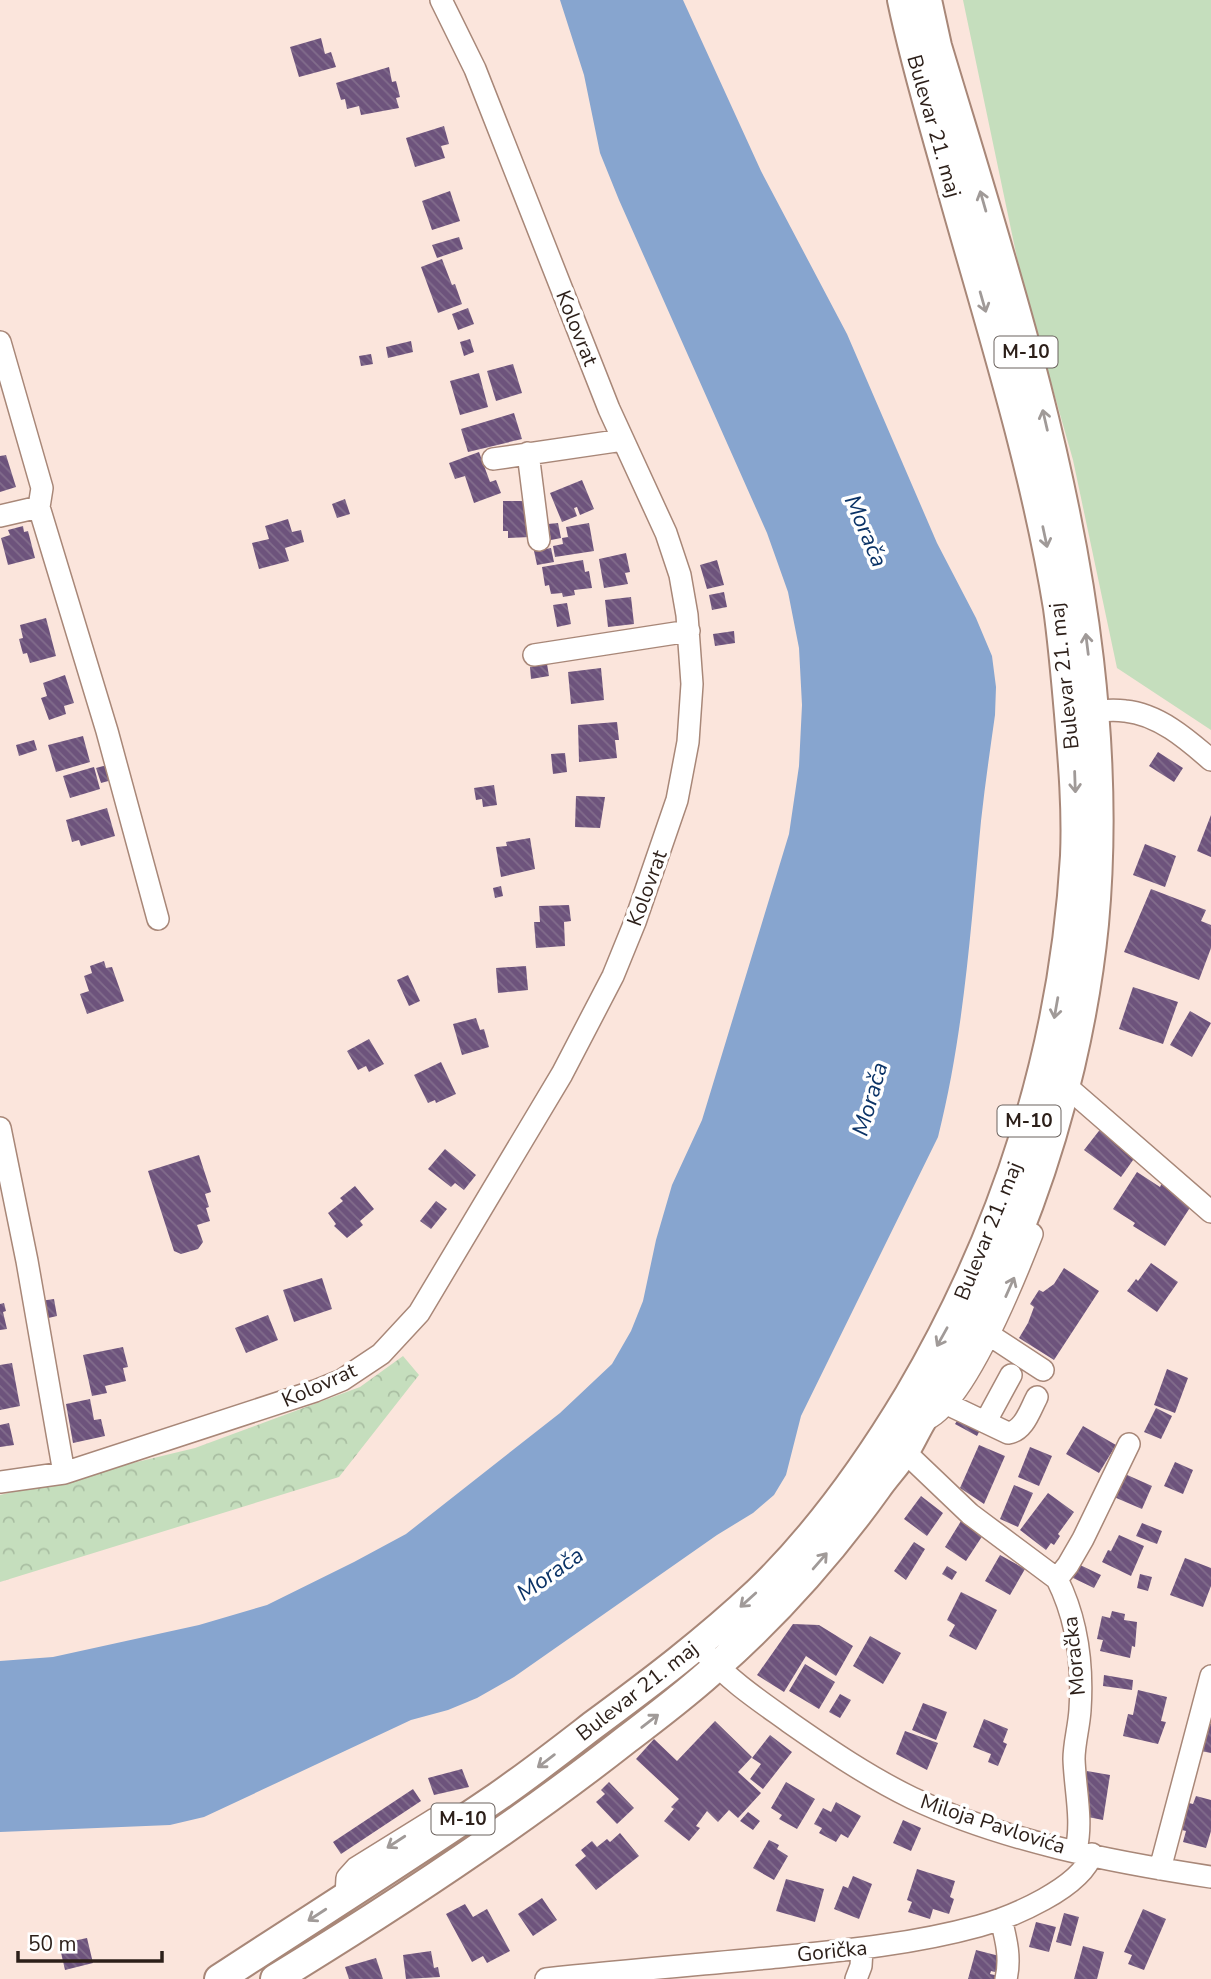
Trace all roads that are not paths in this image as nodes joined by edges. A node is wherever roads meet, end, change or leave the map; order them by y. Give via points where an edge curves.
1 (441, 0) edge
2 (902, 0) edge
3 (927, 0) edge
4 (0, 342) edge
5 (623, 440) junction
6 (528, 453) junction
7 (493, 458) dead end
8 (39, 507) junction
9 (0, 516) edge
10 (539, 540) dead end
11 (689, 631) junction
12 (534, 656) dead end
13 (1081, 713) junction
14 (1211, 760) edge
15 (158, 919) dead end
16 (1070, 1090) junction
17 (0, 1128) edge
18 (1211, 1212) edge
19 (988, 1334) junction
20 (1043, 1370) dead end
21 (1011, 1375) dead end
22 (999, 1398) junction
23 (947, 1404) junction
24 (986, 1421) junction
25 (920, 1422) junction
26 (1129, 1444) dead end
27 (905, 1452) junction
28 (64, 1473) junction
29 (0, 1482) edge
30 (1057, 1578) junction
31 (698, 1645) junction
32 (717, 1667) junction
33 (1211, 1676) edge
34 (455, 1825) junction
35 (473, 1852) junction
36 (1084, 1852) junction
37 (1160, 1869) junction
38 (1211, 1877) edge
39 (1001, 1919) junction
40 (862, 1949) junction
41 (709, 1971) edge
42 (630, 1975) edge
43 (280, 1978) edge
44 (219, 1979) edge
45 (546, 1979) edge
46 (856, 1979) edge
47 (1006, 1979) edge

1 - 5 street, Kolovrat via 475,69
2 -> 13 main road, Bulevar 21. maj / M-10 via 1038,503
13 -> 3 main road, Bulevar 21. maj / M-10 via 1088,648 1054,459
4 - 8 street via 42,488
5 - 6 street
5 - 11 street, Kolovrat via 666,533 680,575
6 - 7 street
6 - 10 street
8 - 9 street
8 - 15 street
11 - 12 street
11 - 28 street, Kolovrat via 691,711 683,773 670,827 635,922 562,1074 419,1313 381,1353 342,1380
13 - 14 street via 1125,711 1153,719
13 - 16 main road, Bulevar 21. maj / M-10 via 1097,753 1098,836 1094,922
13 -> 31 main road, Bulevar 21. maj / M-10 via 1074,867 1064,956 1039,1086 994,1225 951,1320 864,1464 778,1572
16 - 18 street
19 -> 16 street via 1038,1218
16 - 25 main road, Bulevar 21. maj / M-10 via 1021,1225 981,1315
17 - 28 street
19 - 20 street
19 - 23 street
21 - 22 street
22 - 24 street
22 - 24 street via 1032,1406 1013,1432
23 - 24 street
23 - 25 street
25 - 27 main road, Bulevar 21. maj / M-10
26 - 30 street via 1083,1539
27 - 30 street via 970,1514
32 -> 27 main road, Bulevar 21. maj / M-10 via 822,1558
28 - 29 street, Kolovrat
30 - 36 street, Moračka via 1071,1614 1078,1655 1080,1697 1074,1756
31 - 32 street, Miloja Pavlovića
31 -> 34 main road, Bulevar 21. maj / M-10
35 -> 32 main road, Bulevar 21. maj / M-10
32 - 36 street, Miloja Pavlovića via 816,1741 892,1788 961,1818
33 - 37 street
34 - 35 main road
34 -> 44 main road, Bulevar 21. maj / M-10
35 - 43 main road, Bulevar 21. maj / M-10
36 - 37 street, Miloja Pavlovića
36 - 39 street, Gorička via 1087,1865 1073,1880
37 - 38 street, Miloja Pavlovića
39 - 40 street, Gorička
39 - 47 street via 1008,1949
40 - 41 street, Gorička
40 - 46 street
41 - 42 street, Gorička
42 - 45 street, Gorička

